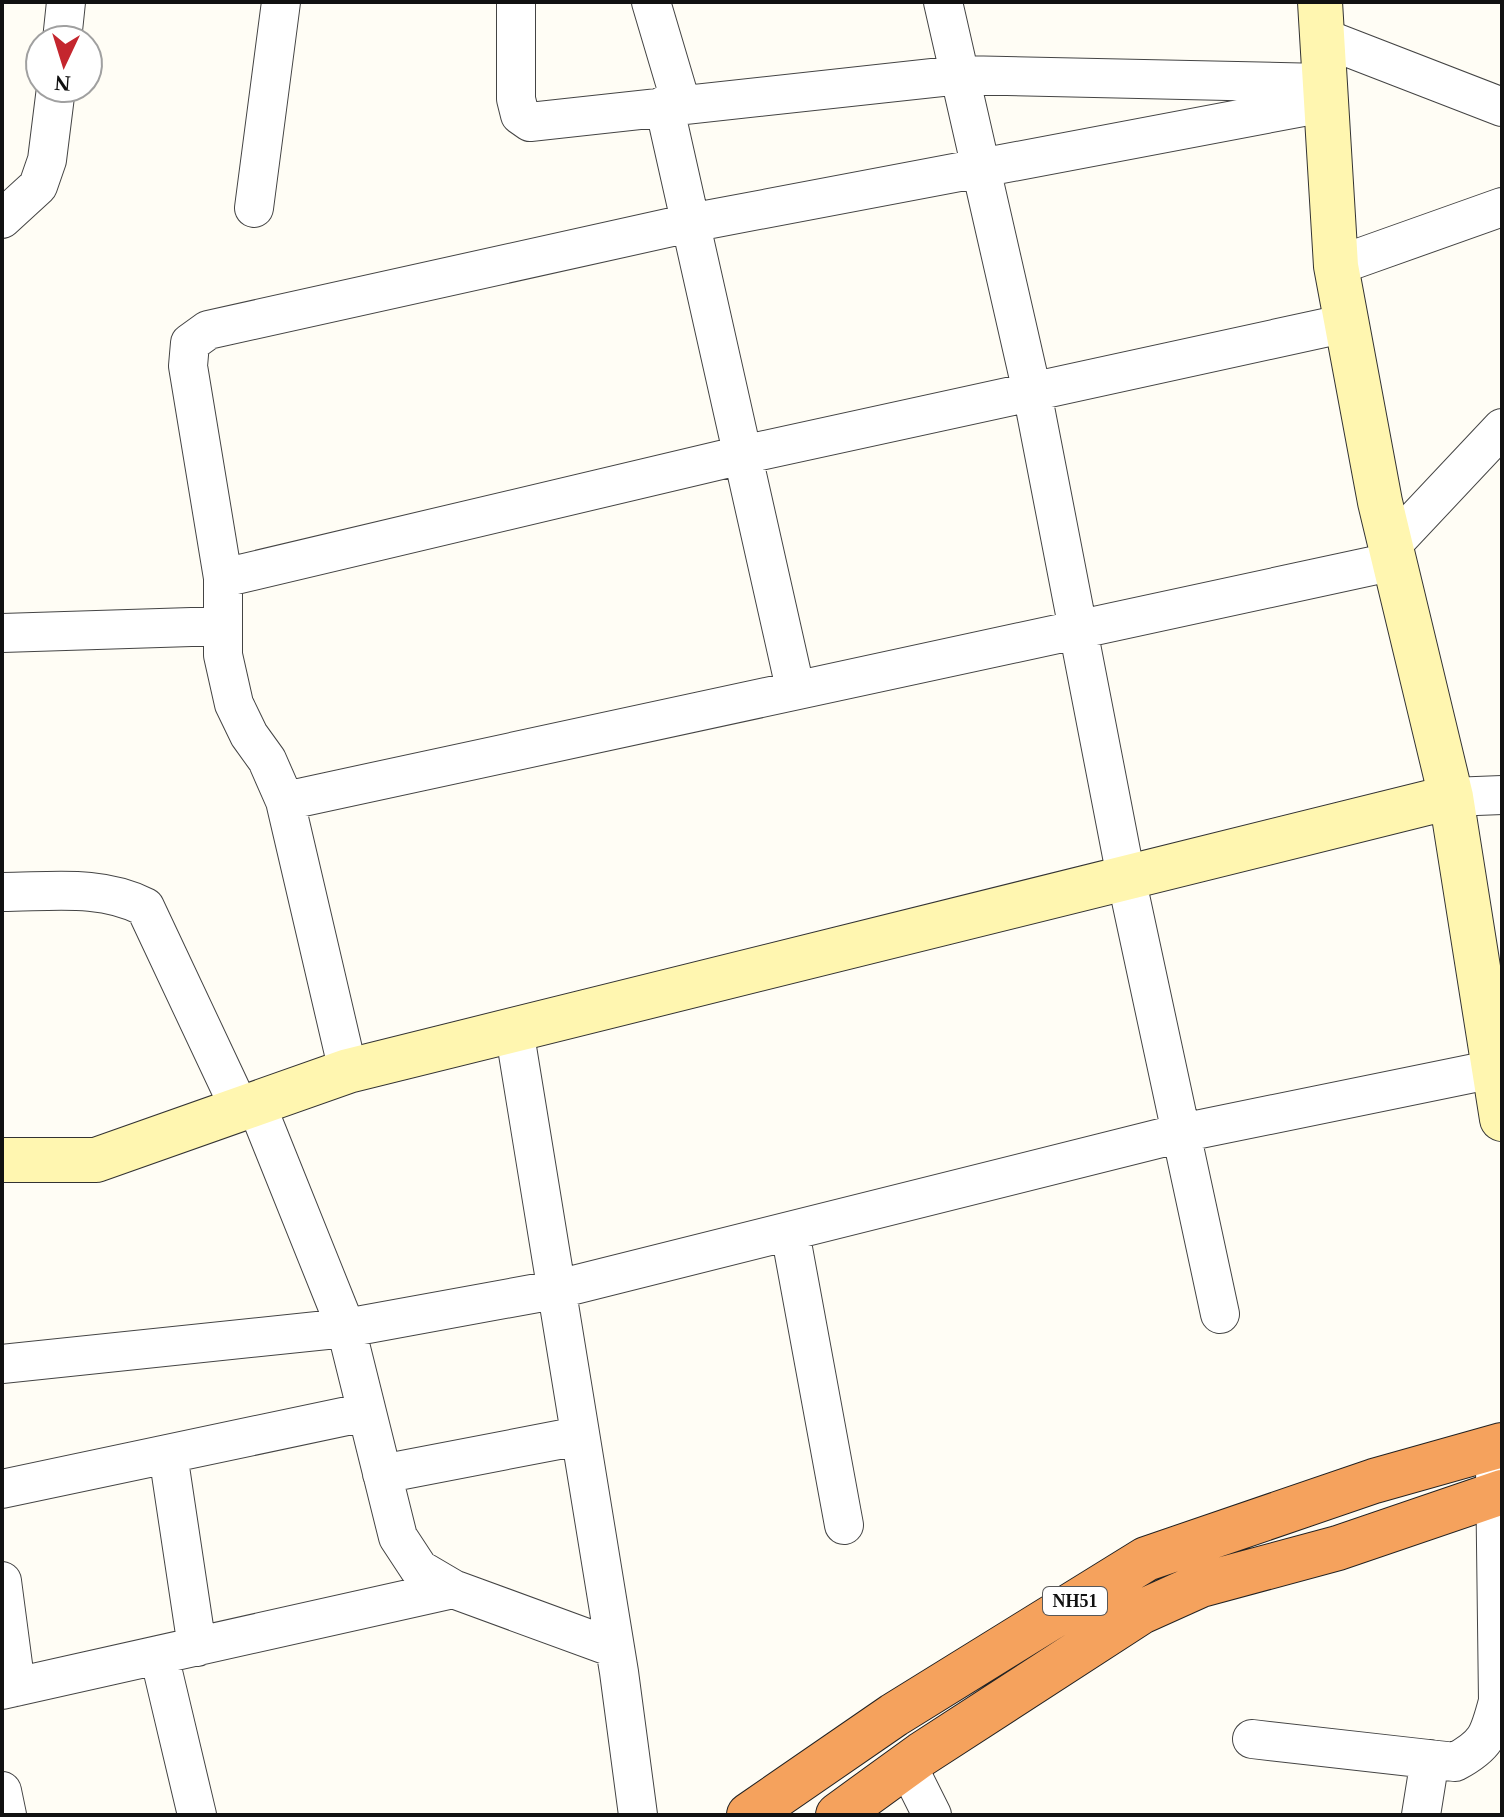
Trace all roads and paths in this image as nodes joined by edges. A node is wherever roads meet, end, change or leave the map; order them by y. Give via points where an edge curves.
1 (66, 2) edge
2 (281, 2) edge
3 (516, 2) edge
4 (651, 2) edge
5 (943, 2) edge
6 (1320, 20) edge
7 (64, 24) edge
8 (960, 75) junction
9 (1324, 93) junction
10 (54, 104) edge
11 (672, 104) junction
12 (1502, 107) edge
13 (982, 170) junction
14 (1502, 207) edge
15 (254, 208) dead end
16 (2, 219) edge
17 (690, 223) junction
18 (1336, 266) junction
19 (1347, 323) junction
20 (1032, 392) junction
21 (1502, 428) edge
22 (742, 455) junction
23 (1393, 554) junction
24 (223, 578) junction
25 (223, 626) junction
26 (1078, 630) junction
27 (2, 633) edge
28 (795, 688) junction
29 (1502, 795) edge
30 (1451, 797) junction
31 (285, 801) junction
32 (1126, 877) junction
33 (2, 892) edge
34 (1488, 948) edge
35 (514, 1029) junction
36 (1494, 1069) junction
37 (348, 1071) junction
38 (248, 1106) junction
39 (1502, 1119) edge
40 (1181, 1133) junction
41 (2, 1160) edge
42 (790, 1232) junction
43 (554, 1290) junction
44 (1220, 1314) dead end
45 (346, 1328) junction
46 (2, 1364) edge
47 (366, 1412) junction
48 (579, 1436) junction
49 (1498, 1446) edge
50 (168, 1454) junction
51 (382, 1474) junction
52 (2, 1489) edge
53 (1498, 1493) edge
54 (844, 1525) dead end
55 (2, 1581) edge
56 (453, 1589) junction
57 (197, 1647) junction
58 (159, 1655) junction
59 (616, 1660) junction
60 (9, 1688) edge
61 (1252, 1739) dead end
62 (1491, 1751) edge
63 (1430, 1759) junction
64 (907, 1765) junction
65 (2, 1791) edge
66 (7, 1815) edge
67 (197, 1815) edge
68 (638, 1815) edge
69 (749, 1815) edge
70 (838, 1815) edge
71 (932, 1815) edge
72 (1421, 1815) edge

1 - 7 street
2 - 15 street
3 - 11 street via 516,99 520,115 530,122
4 - 11 street
5 - 8 street
6 - 9 street
6 - 12 street
8 - 9 street
8 - 11 street
8 - 13 street
9 - 13 street
9 - 18 street
10 - 16 street via 38,186
11 - 17 street
13 - 17 street
13 - 20 street
14 - 18 street
17 - 22 street
17 - 24 street via 208,330 190,343 188,366
18 - 19 street
19 - 20 street
19 - 23 street
20 - 22 street
20 - 26 street
21 - 23 street
22 - 24 street
22 - 28 street
23 - 26 street
23 - 30 street
24 - 25 street
25 - 27 street
25 - 31 street via 223,655 234,704
26 - 28 street
26 - 32 street
28 - 31 street
29 - 30 street
30 - 32 street
30 - 34 street
31 - 37 street
32 - 35 street
32 - 40 street
33 - 38 street via 100,891 145,907
34 - 36 street
35 - 37 street
35 - 43 street
36 - 39 street
36 - 40 street
37 - 38 street
38 - 41 street via 96,1160
38 - 45 street
40 - 42 street
40 - 44 street
42 - 43 street
42 - 54 street
43 - 45 street
43 - 48 street
45 - 46 street
45 - 47 street
47 - 50 street
47 - 51 street
48 - 51 street
48 - 59 street
49 - 53 street
49 - 69 highway, NH51 via 1346,1490 1146,1559 894,1715
50 - 52 street
50 - 57 street
51 - 56 street via 398,1537 419,1569
53 - 62 street via 1498,1701
53 - 64 highway, NH51 via 1338,1548 1201,1585 1141,1612
55 - 60 street
56 - 57 street
56 - 59 street
57 - 58 street
58 - 60 street
58 - 67 street
59 - 68 street
61 - 63 street
62 - 63 street via 1455,1762
63 - 72 street
64 - 70 highway, NH51
64 - 71 street
65 - 66 street

